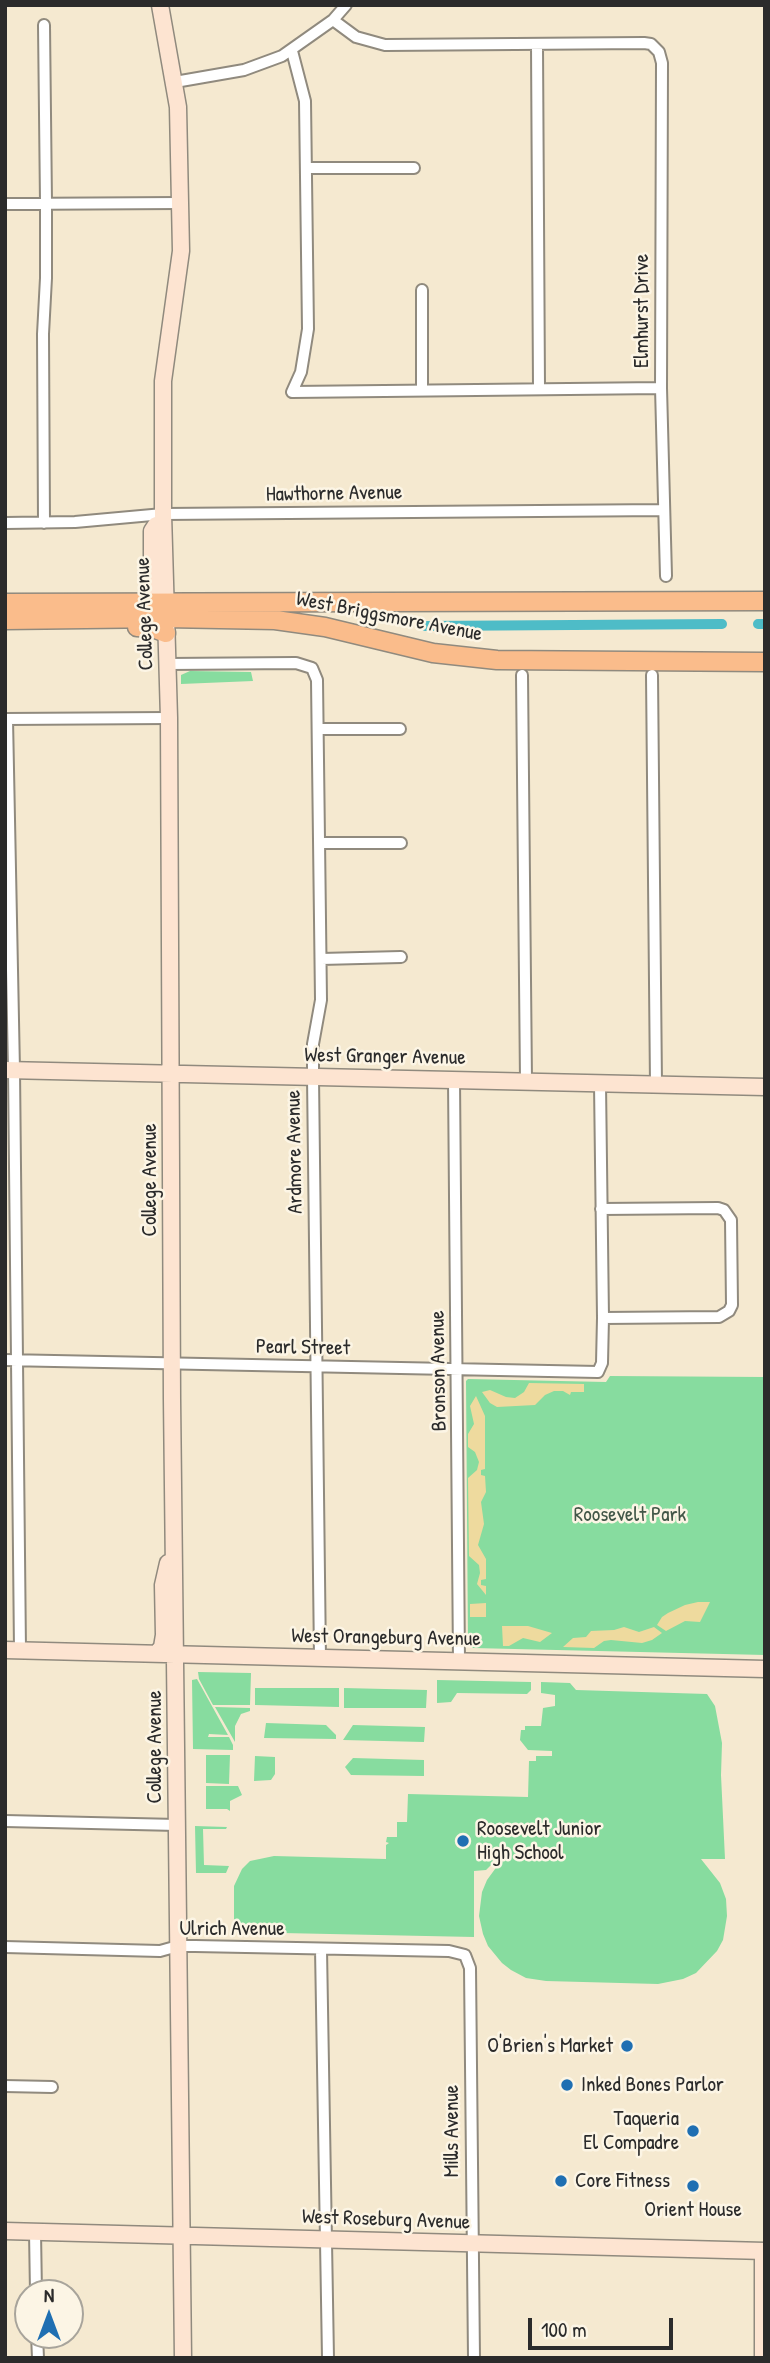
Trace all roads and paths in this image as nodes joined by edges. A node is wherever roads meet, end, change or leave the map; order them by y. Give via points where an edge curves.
1 (160, 5) edge
2 (346, 5) edge
3 (332, 20) junction
4 (44, 25) dead end
5 (537, 45) junction
6 (292, 51) junction
7 (175, 82) junction
8 (307, 168) junction
9 (414, 168) dead end
10 (180, 203) junction
11 (5, 204) edge
12 (46, 204) junction
13 (422, 290) dead end
14 (539, 388) junction
15 (661, 388) junction
16 (422, 389) junction
17 (663, 510) junction
18 (163, 514) junction
19 (142, 517) junction
20 (5, 523) edge
21 (44, 523) junction
22 (152, 531) junction
23 (666, 576) dead end
24 (765, 601) edge
25 (5, 603) edge
26 (165, 615) junction
27 (10, 620) edge
28 (765, 662) edge
29 (172, 664) junction
30 (522, 675) dead end
31 (652, 675) dead end
32 (169, 718) junction
33 (6, 719) edge
34 (318, 729) junction
35 (400, 729) dead end
36 (320, 843) junction
37 (401, 843) dead end
38 (401, 957) dead end
39 (321, 959) junction
40 (10, 1070) edge
41 (170, 1074) junction
42 (313, 1077) junction
43 (454, 1080) junction
44 (526, 1081) junction
45 (600, 1084) junction
46 (656, 1085) junction
47 (765, 1087) edge
48 (601, 1209) junction
49 (604, 1318) junction
50 (10, 1360) edge
51 (172, 1364) junction
52 (317, 1367) junction
53 (458, 1371) junction
54 (173, 1543) junction
55 (12, 1650) edge
56 (157, 1653) junction
57 (185, 1654) junction
58 (320, 1658) junction
59 (460, 1661) junction
60 (765, 1669) edge
61 (5, 1821) edge
62 (177, 1825) junction
63 (178, 1946) junction
64 (5, 1947) edge
65 (321, 1949) junction
66 (458, 1952) joint
67 (5, 2086) edge
68 (52, 2087) dead end
69 (5, 2231) edge
70 (35, 2232) junction
71 (182, 2235) junction
72 (326, 2239) junction
73 (472, 2244) junction
74 (764, 2251) edge
75 (36, 2279) edge
76 (183, 2358) edge
77 (328, 2358) edge
78 (474, 2358) edge
79 (763, 2358) edge

1 - 7 street, College Avenue
2 - 3 street
3 - 5 street via 356,37 385,45
3 - 6 street
4 - 12 street
5 - 14 street
5 - 15 street, Elmhurst Drive via 644,43 656,48 662,63
6 - 7 street via 244,70
6 - 8 street via 305,101
7 - 10 street, College Avenue
8 - 9 street
8 - 16 street via 308,329 301,372 292,392
10 - 12 street
10 - 18 street, College Avenue via 180,269 163,382
11 - 12 street
12 - 21 street
13 - 16 street
14 - 15 street
14 - 16 street
15 - 17 street, Elmhurst Drive
17 - 18 street, Hawthorne Avenue
17 - 23 street, Elmhurst Drive
18 - 19 street, Hawthorne Avenue
18 - 22 street
18 - 26 street, College Avenue
19 - 21 street, Hawthorne Avenue
19 - 22 street
20 - 21 street, Hawthorne Avenue
22 - 26 street via 152,591
24 - 26 main road, West Briggsmore Avenue
25 - 26 main road, West Briggsmore Avenue
26 - 27 main road, West Briggsmore Avenue
26 - 28 main road, West Briggsmore Avenue via 290,621 433,653 497,660
26 - 29 street, College Avenue via 176,636
29 - 32 street, College Avenue via 177,707
29 - 34 street, Ardmore Avenue via 306,664 315,672
30 - 44 street
31 - 46 street
32 - 33 street
32 - 41 street, College Avenue
33 - 40 street
34 - 35 street
34 - 36 street, Ardmore Avenue
36 - 37 street
36 - 39 street, Ardmore Avenue
38 - 39 street
39 - 42 street, Ardmore Avenue
40 - 41 street, West Granger Avenue
40 - 50 street
41 - 42 street, West Granger Avenue
41 - 51 street, College Avenue
42 - 43 street, West Granger Avenue
42 - 52 street, Ardmore Avenue
43 - 44 street, West Granger Avenue
43 - 53 street, Bronson Avenue
44 - 45 street, West Granger Avenue
45 - 46 street, West Granger Avenue
45 - 48 street
46 - 47 street, West Granger Avenue
48 - 49 street
48 - 49 street via 718,1208 731,1220 729,1311 719,1317
49 - 53 street, Pearl Street via 600,1371
50 - 51 street, Pearl Street
50 - 55 street
51 - 52 street, Pearl Street
51 - 54 street, College Avenue
52 - 53 street, Pearl Street
52 - 58 street, Ardmore Avenue
53 - 59 street, Bronson Avenue
54 - 56 street via 163,1586 164,1635
54 - 57 street, College Avenue
55 - 56 street, West Orangeburg Avenue
56 - 57 street, West Orangeburg Avenue
57 - 58 street, West Orangeburg Avenue
57 - 62 street, College Avenue via 186,1703 176,1730
58 - 59 street, West Orangeburg Avenue
59 - 60 street, West Orangeburg Avenue
61 - 62 street
62 - 63 street, College Avenue
63 - 64 street, Ulrich Avenue via 160,1951
63 - 65 street, Ulrich Avenue
63 - 71 street, College Avenue
65 - 66 street, Ulrich Avenue
65 - 72 street
66 - 73 street, Mills Avenue via 465,1955 470,1968
67 - 68 street
69 - 70 street, West Roseburg Avenue
70 - 71 street, West Roseburg Avenue
70 - 75 street
71 - 72 street, West Roseburg Avenue
71 - 76 street, College Avenue
72 - 73 street, West Roseburg Avenue
72 - 77 street
73 - 74 street, West Roseburg Avenue
73 - 78 street, Mills Avenue
74 - 79 street

